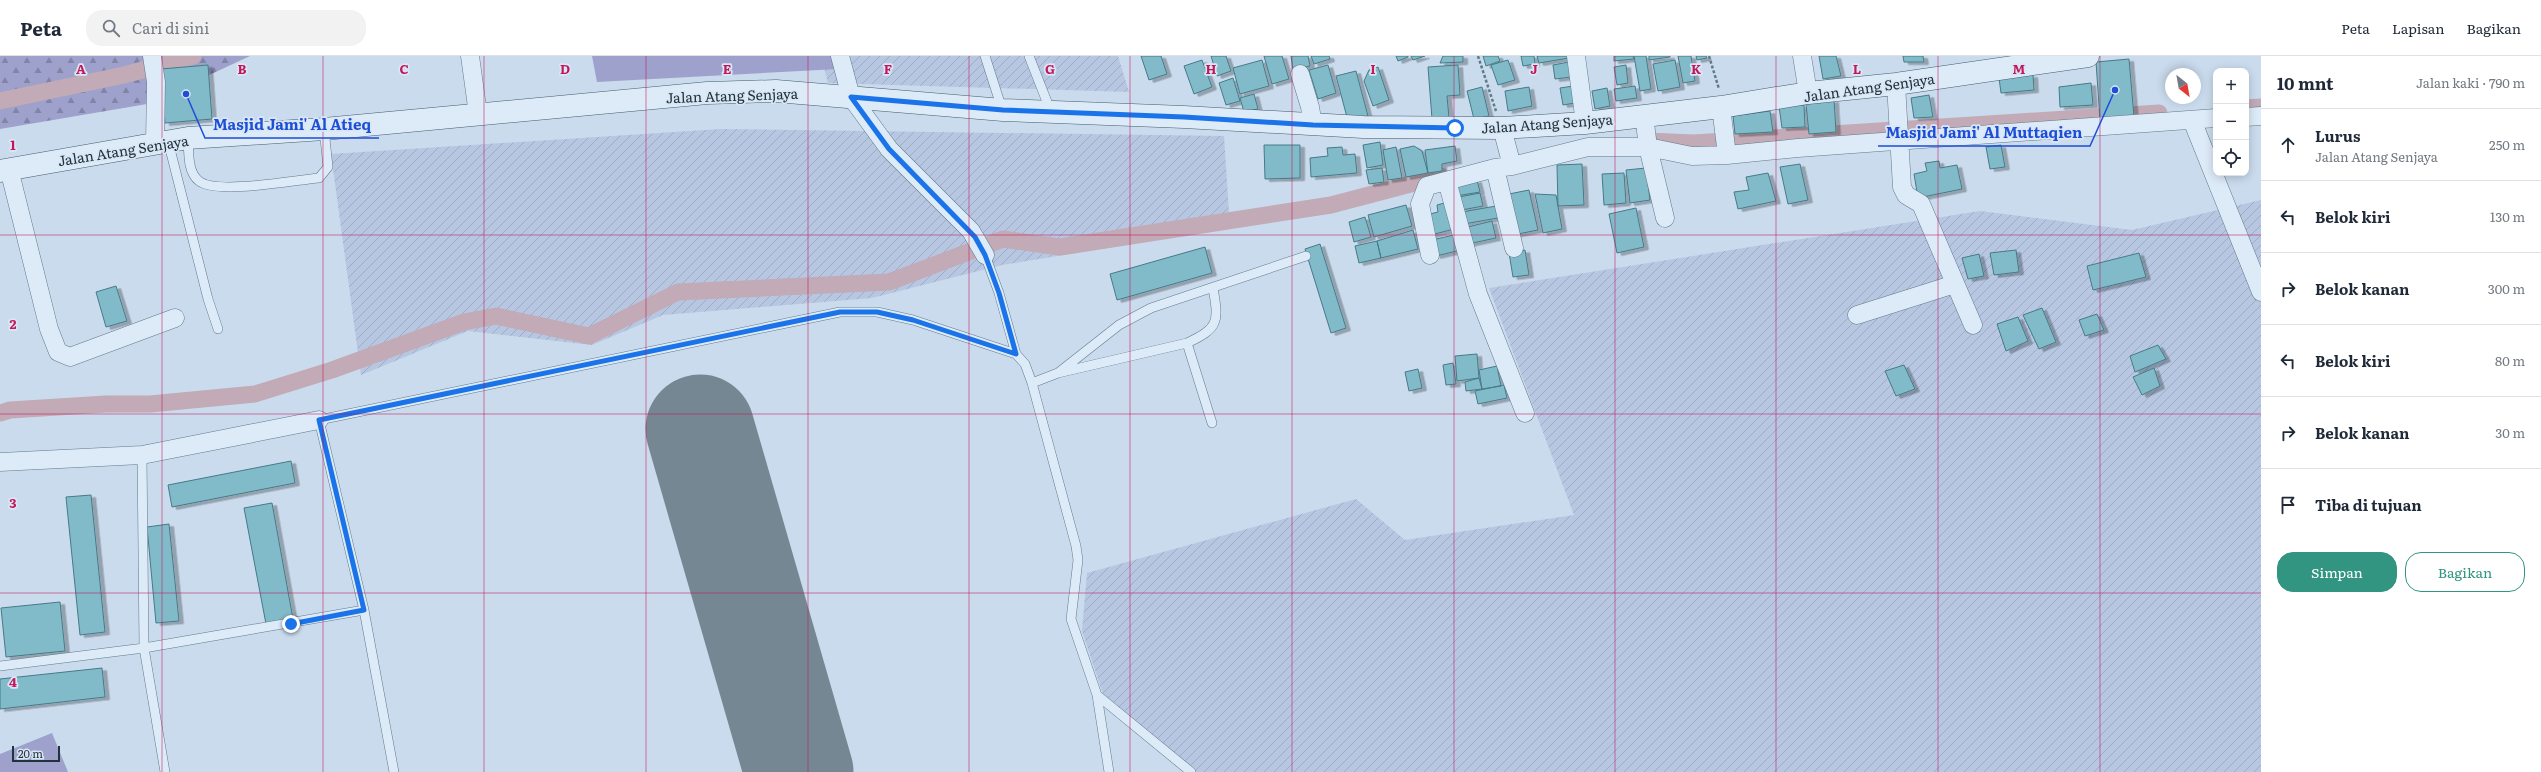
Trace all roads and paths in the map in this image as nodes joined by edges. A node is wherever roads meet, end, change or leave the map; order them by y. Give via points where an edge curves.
1 (152, 56) edge
2 (470, 56) edge
3 (840, 56) edge
4 (985, 56) edge
5 (1029, 56) edge
6 (1478, 56) edge
7 (1576, 56) edge
8 (1709, 56) edge
9 (1802, 56) edge
10 (2088, 56) edge
11 (1300, 74) dead end
12 (1896, 84) junction
13 (1808, 93) junction
14 (851, 97) junction
15 (1723, 107) junction
16 (1003, 110) junction
17 (1051, 112) junction
18 (478, 114) junction
19 (2261, 116) edge
20 (2249, 117) edge
21 (2213, 118) edge
22 (1645, 119) junction
23 (2192, 120) junction
24 (1585, 123) junction
25 (1313, 125) junction
26 (324, 129) junction
27 (1504, 137) junction
28 (170, 141) junction
29 (1899, 142) junction
30 (1648, 145) junction
31 (1727, 152) junction
32 (1506, 165) junction
33 (4, 170) edge
34 (1447, 180) junction
35 (1666, 218) dead end
36 (1514, 248) dead end
37 (985, 255) joint
38 (1430, 255) dead end
39 (1306, 256) dead end
40 (1955, 284) junction
41 (1213, 288) junction
42 (2261, 292) edge
43 (1857, 315) dead end
44 (175, 318) dead end
45 (1973, 325) dead end
46 (218, 329) dead end
47 (1187, 343) junction
48 (1016, 354) junction
49 (1058, 373) junction
50 (1032, 383) junction
51 (1525, 413) dead end
52 (319, 420) junction
53 (1212, 424) dead end
54 (142, 455) junction
55 (0, 462) edge
56 (364, 610) junction
57 (144, 648) junction
58 (0, 666) edge
59 (1098, 695) junction
60 (165, 772) edge
61 (394, 772) edge
62 (1109, 772) edge
63 (1191, 772) edge

1 - 28 street
2 - 18 street
3 - 14 street
4 - 16 lane
5 - 17 lane
6 - 27 path
7 - 24 street
8 - 15 path
9 - 13 street
10 - 12 main road, Jalan Atang Senjaya
11 - 25 street
12 - 13 main road, Jalan Atang Senjaya
12 - 29 street
13 - 15 main road, Jalan Atang Senjaya
14 - 16 main road, Jalan Atang Senjaya
14 - 18 main road, Jalan Atang Senjaya via 776,91 706,93
14 - 37 street via 889,149 975,237
15 - 22 main road, Jalan Atang Senjaya
15 - 31 street
16 - 17 main road, Jalan Atang Senjaya
17 - 25 main road, Jalan Atang Senjaya
18 - 26 main road, Jalan Atang Senjaya
19 - 20 street
21 - 23 street
22 - 24 main road, Jalan Atang Senjaya
22 - 30 street
23 - 29 street
23 - 42 street
24 - 27 main road, Jalan Atang Senjaya
25 - 27 main road, Jalan Atang Senjaya
26 - 28 main road, Jalan Atang Senjaya
26 - 28 lane via 328,167 319,178 221,188 199,182
27 - 32 street
28 - 33 main road, Jalan Atang Senjaya
28 - 46 lane via 208,299
29 - 31 street
29 - 40 street via 1903,192 1920,203
30 - 31 street via 1692,156
30 - 32 street via 1588,147
30 - 35 street
32 - 34 street
32 - 36 street
33 - 44 street via 49,329 58,352 70,357
34 - 38 street via 1428,186 1420,204
34 - 51 street via 1478,294
37 - 48 lane via 999,293
39 - 41 lane
40 - 43 street
40 - 45 street
41 - 47 lane via 1218,315 1214,327
41 - 49 lane via 1134,316
47 - 49 lane
47 - 53 lane
48 - 50 lane via 1025,364
48 - 52 lane via 913,320 877,312 840,312
49 - 50 lane
50 - 59 lane via 1076,546 1078,560 1071,619
52 - 54 street
52 - 56 lane
54 - 55 street
54 - 57 lane
56 - 57 lane
56 - 61 lane
57 - 58 lane
57 - 60 lane
59 - 62 lane
59 - 63 lane

